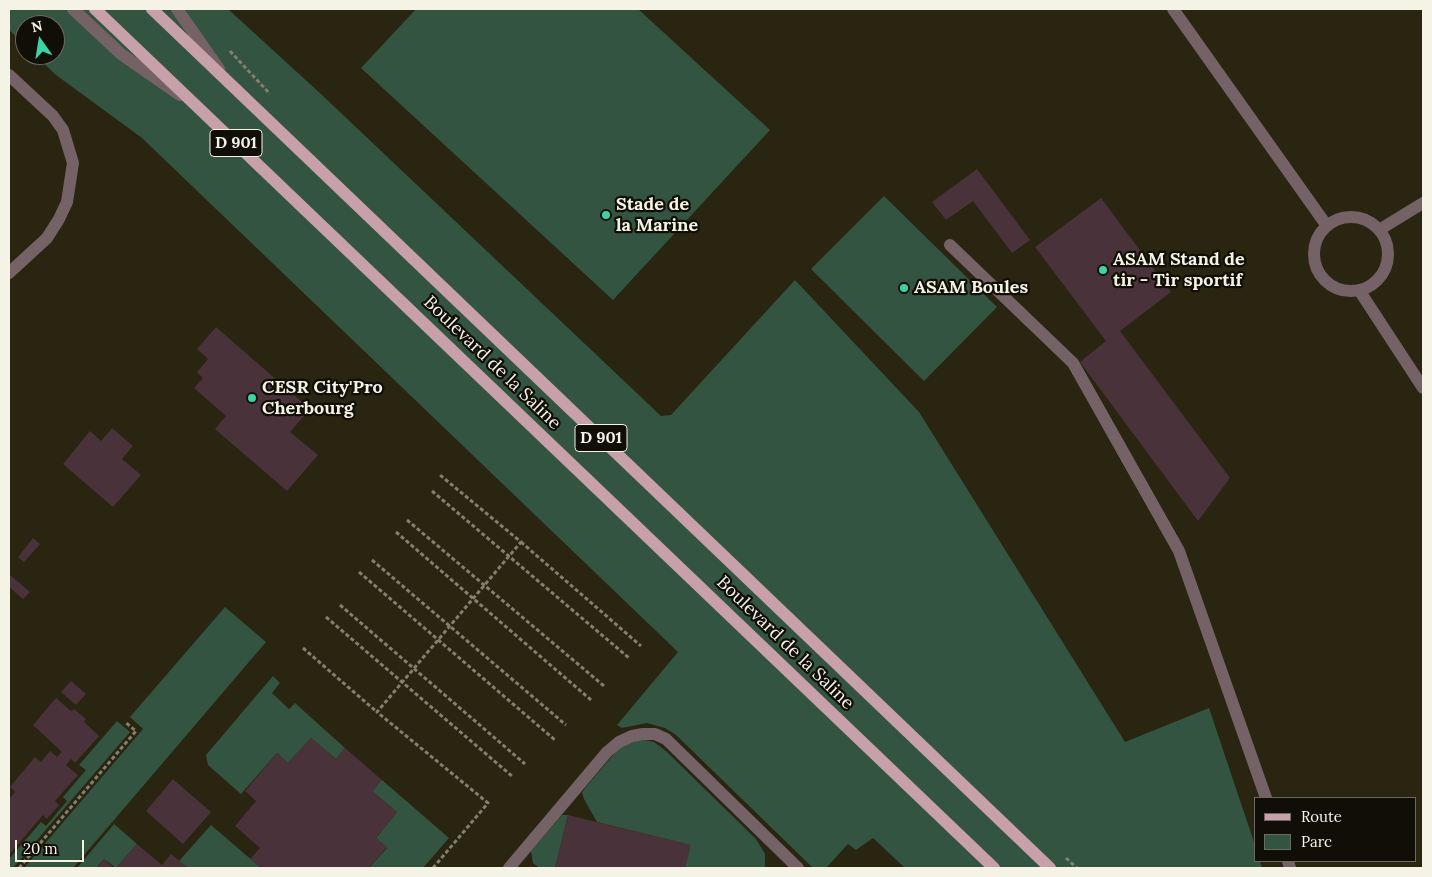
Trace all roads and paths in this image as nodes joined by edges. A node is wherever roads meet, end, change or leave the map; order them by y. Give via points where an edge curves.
1 (73, 9) edge
2 (95, 9) edge
3 (152, 9) edge
4 (177, 9) edge
5 (1173, 9) edge
6 (9, 75) edge
7 (226, 80) junction
8 (198, 108) junction
9 (1423, 203) edge
10 (1327, 226) junction
11 (1379, 230) junction
12 (950, 246) dead end
13 (9, 273) edge
14 (1359, 290) junction
15 (1423, 388) edge
16 (440, 475) dead end
17 (432, 491) dead end
18 (407, 520) dead end
19 (396, 532) dead end
20 (521, 542) junction
21 (510, 556) junction
22 (372, 560) dead end
23 (359, 572) dead end
24 (485, 585) junction
25 (474, 598) junction
26 (340, 604) dead end
27 (326, 617) dead end
28 (450, 627) junction
29 (439, 640) junction
30 (641, 646) dead end
31 (303, 648) dead end
32 (629, 658) dead end
33 (415, 669) junction
34 (404, 683) junction
35 (604, 686) dead end
36 (591, 700) dead end
37 (377, 712) junction
38 (125, 722) dead end
39 (566, 725) dead end
40 (555, 740) dead end
41 (526, 764) dead end
42 (513, 777) dead end
43 (1266, 797) edge
44 (19, 868) edge
45 (433, 868) edge
46 (508, 868) edge
47 (798, 868) edge
48 (994, 868) edge
49 (1050, 868) edge

1 - 8 street via 121,54
2 - 8 main road, Boulevard de la Saline / D 901
3 - 7 main road, Boulevard de la Saline / D 901
4 - 7 street
5 - 10 street
6 - 13 street via 53,116 63,130 73,163 67,202 59,219 47,238
7 - 49 main road, Boulevard de la Saline / D 901
8 - 48 main road, Boulevard de la Saline / D 901
9 - 11 street
10 - 11 street via 1348,217 1360,218
10 - 14 street via 1315,246 1317,270 1335,287
11 - 14 street via 1386,241 1386,266 1371,286
12 - 43 street via 1073,363 1179,551
14 - 15 street
16 - 20 path
17 - 21 path
18 - 24 path
19 - 25 path
20 - 21 path
20 - 30 path
21 - 24 path
21 - 32 path
22 - 28 path
23 - 29 path
24 - 25 path
24 - 35 path
25 - 28 path
25 - 36 path
26 - 33 path
27 - 34 path
28 - 29 path
28 - 39 path
29 - 33 path
29 - 40 path
31 - 37 path
33 - 34 path
33 - 41 path
34 - 37 path
34 - 42 path
37 - 45 path via 488,803
38 - 44 path via 136,731
46 - 47 street via 607,752 632,736 649,734 666,739

